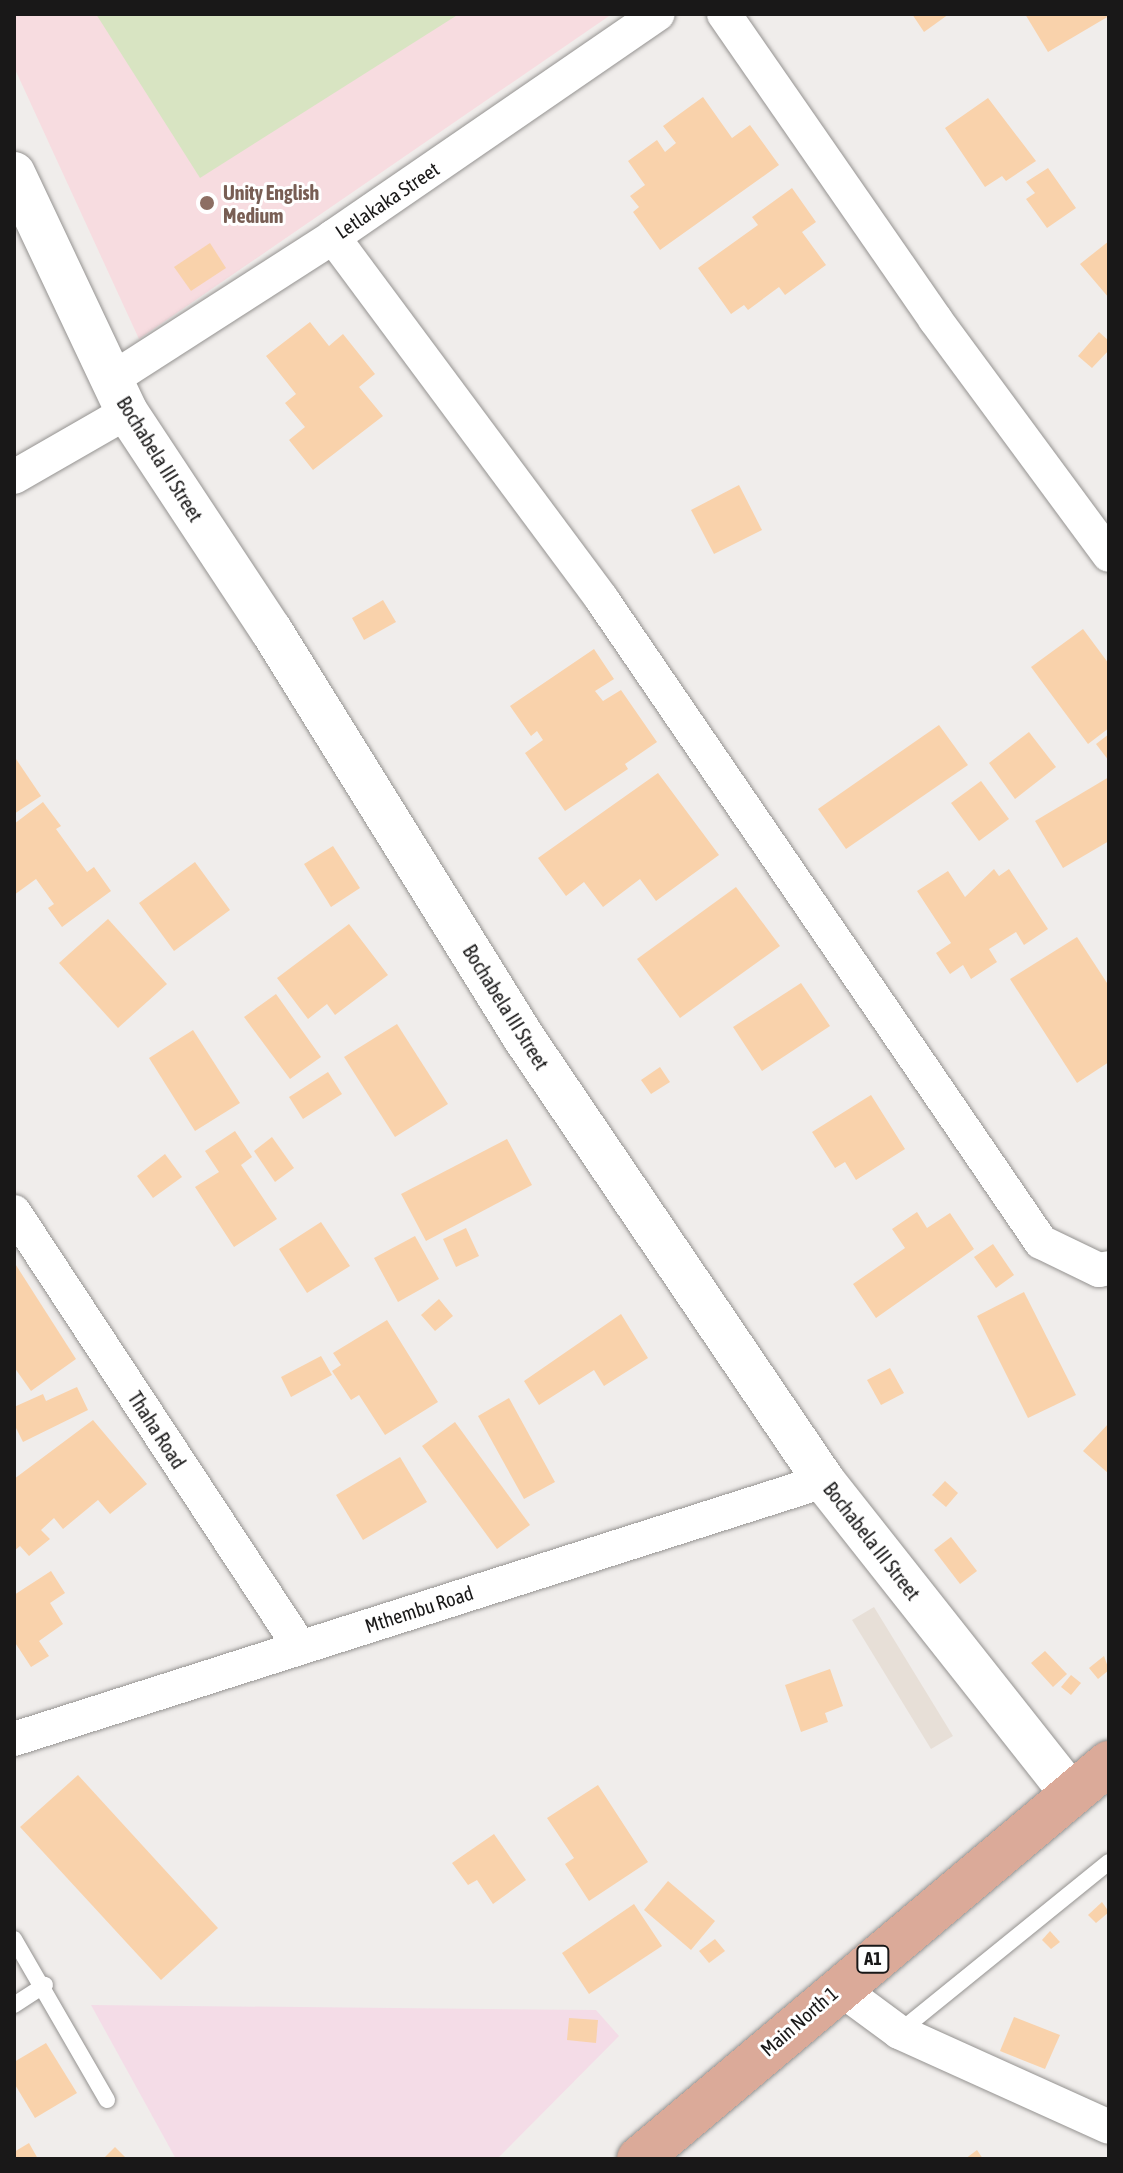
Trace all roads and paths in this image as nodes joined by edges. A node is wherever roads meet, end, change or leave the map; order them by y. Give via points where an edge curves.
1 (658, 14) edge
2 (724, 14) edge
3 (14, 173) edge
4 (333, 237) junction
5 (119, 396) junction
6 (14, 477) edge
7 (1109, 555) edge
8 (14, 1212) edge
9 (1109, 1268) edge
10 (824, 1481) junction
11 (300, 1647) junction
12 (14, 1739) edge
13 (1109, 1763) edge
14 (1071, 1794) junction
15 (1109, 1862) edge
16 (14, 1939) edge
17 (45, 1985) junction
18 (838, 1987) junction
19 (14, 2005) edge
20 (899, 2032) junction
21 (107, 2100) dead end
22 (1109, 2127) edge
23 (639, 2159) edge

1 - 4 street, Letlakaka Street
2 - 7 street via 935,319
3 - 5 street, Bochabela III Street
4 - 5 street, Letlakaka Street
4 - 9 street via 601,598 1041,1242 1099,1270
5 - 6 street, Letlakaka Street
5 - 10 street, Bochabela III Street via 524,1038
8 - 11 street, Thaha Road
10 - 11 street, Mthembu Road
10 - 14 street, Bochabela III Street
11 - 12 street, Mthembu Road
13 - 14 main road, Main North 1 / A1
14 - 18 main road, Main North 1 / A1
15 - 20 lane
16 - 17 lane
17 - 19 lane
17 - 21 lane
18 - 20 street
18 - 23 main road, Main North 1 / A1
20 - 22 street

